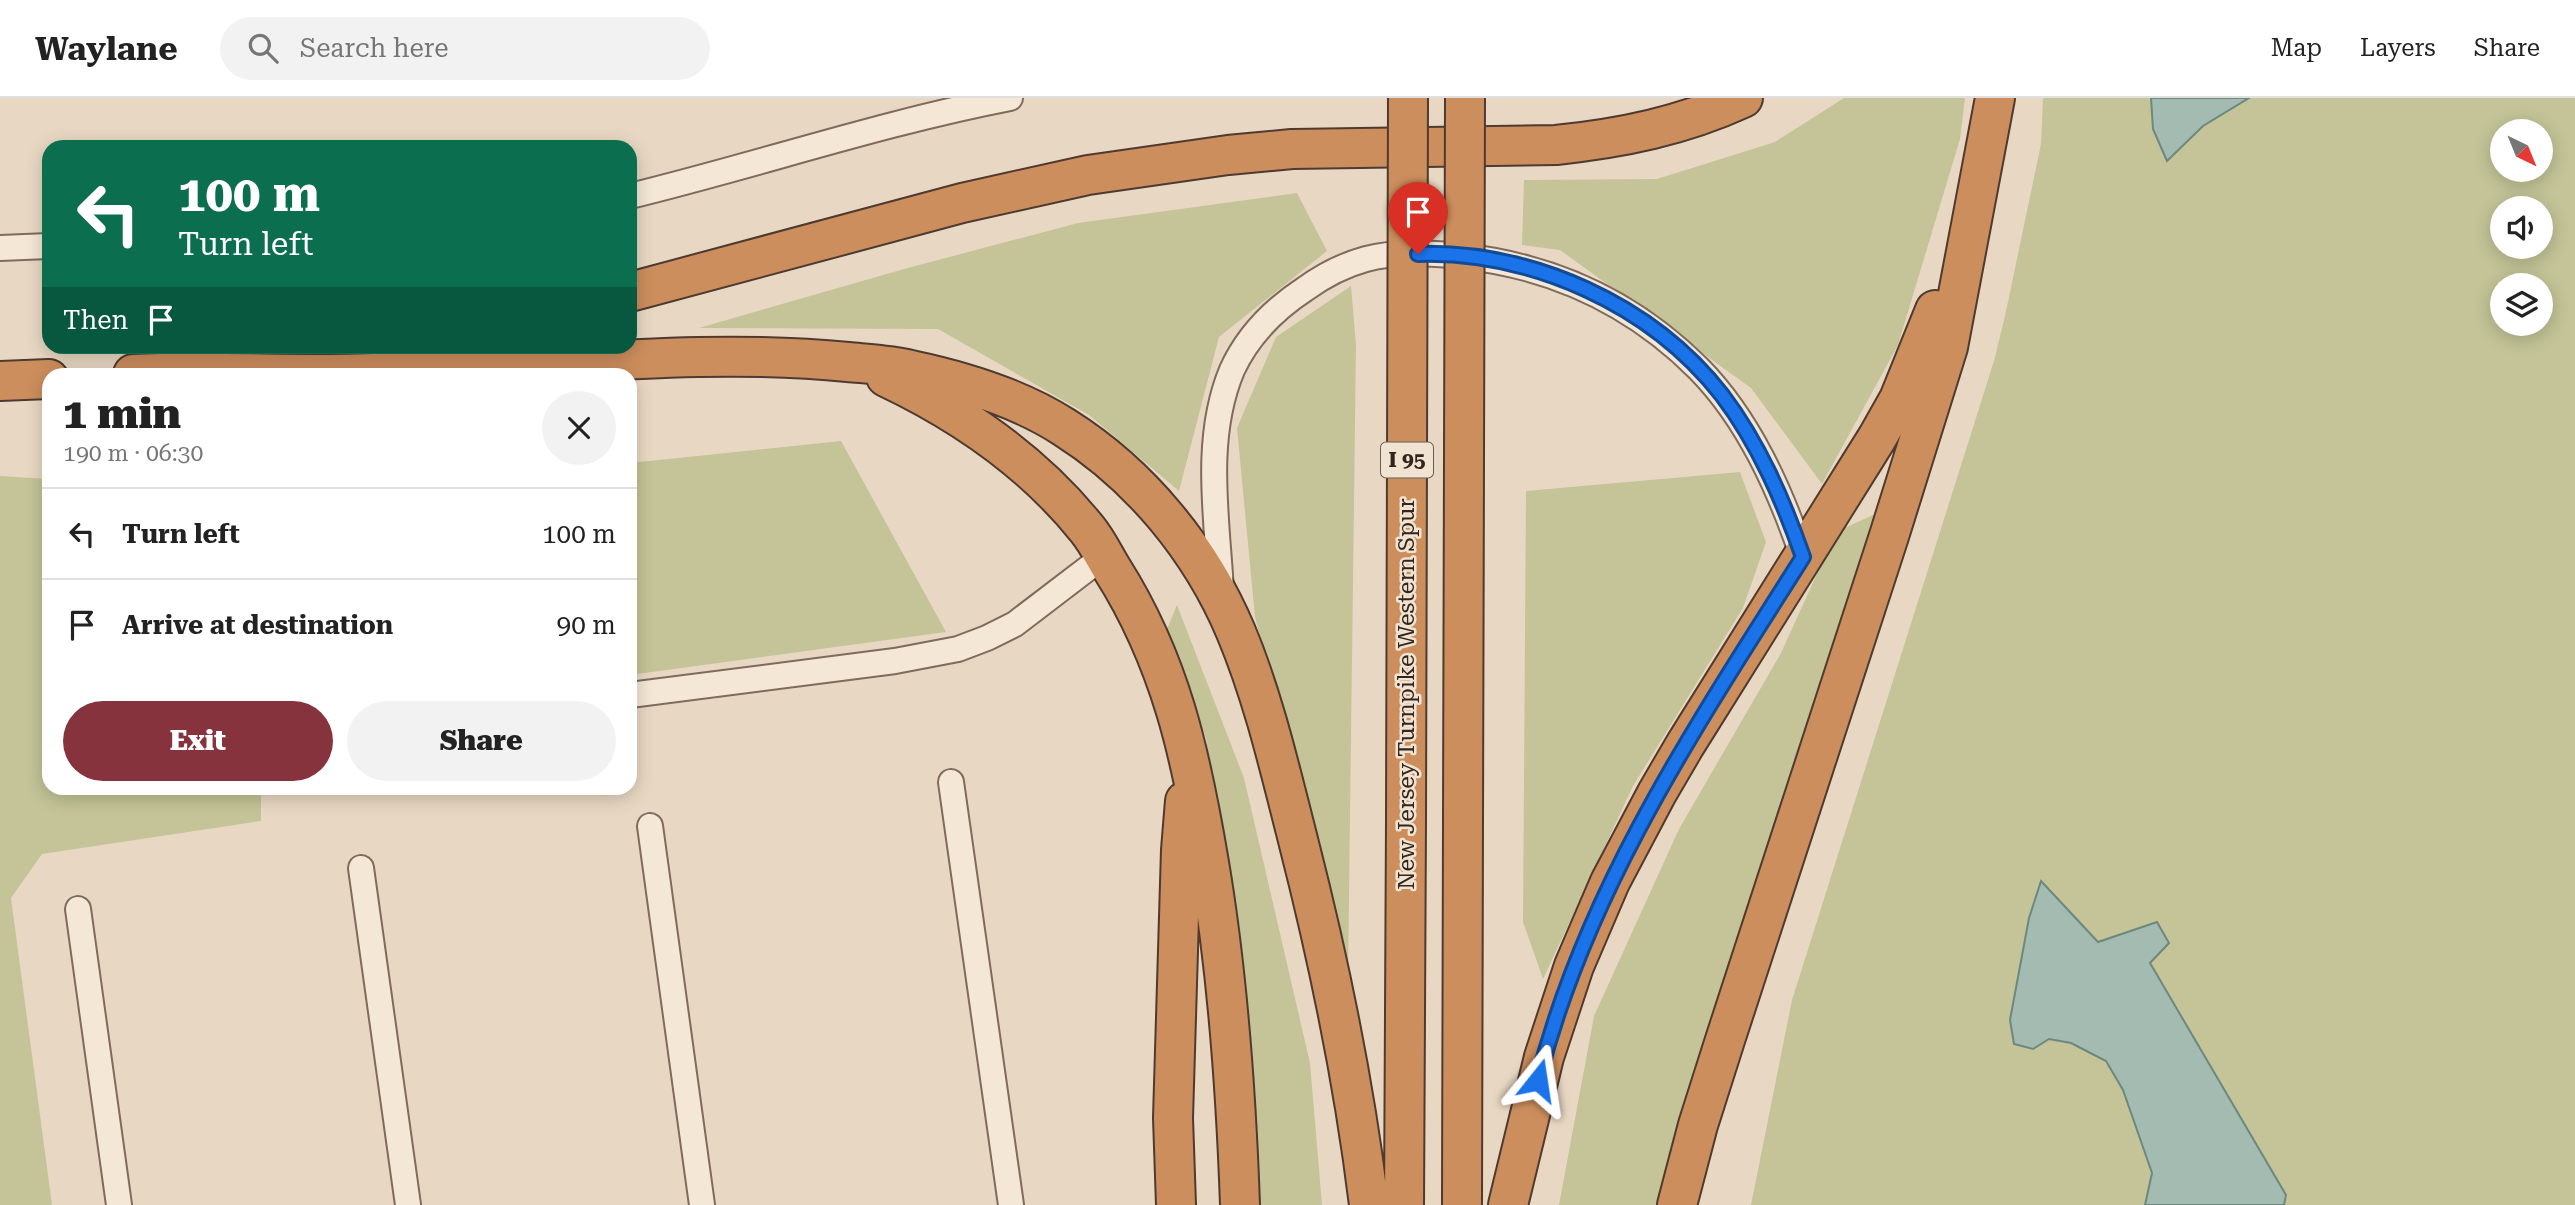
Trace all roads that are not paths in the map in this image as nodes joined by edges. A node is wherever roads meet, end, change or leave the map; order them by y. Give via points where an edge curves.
1 (1010, 98) edge
2 (1408, 98) edge
3 (1465, 98) edge
4 (1743, 98) edge
5 (1995, 98) edge
6 (1976, 193) junction
7 (637, 195) edge
8 (42, 246) edge
9 (0, 248) edge
10 (637, 290) edge
11 (303, 354) edge
12 (845, 362) junction
13 (212, 368) edge
14 (461, 368) edge
15 (42, 379) edge
16 (0, 381) edge
17 (1104, 556) junction
18 (1803, 557) junction
19 (1222, 601) junction
20 (637, 694) edge
21 (1189, 761) junction
22 (951, 782) dead end
23 (650, 826) dead end
24 (361, 868) dead end
25 (78, 909) dead end
26 (1173, 1118) junction
27 (119, 1205) edge
28 (408, 1205) edge
29 (702, 1205) edge
30 (1011, 1205) edge
31 (1162, 1205) edge
32 (1177, 1205) edge
33 (1240, 1205) edge
34 (1369, 1205) edge
35 (1404, 1205) edge
36 (1462, 1205) edge
37 (1508, 1205) edge
38 (1677, 1205) edge

1 - 7 lane via 858,132
2 - 35 highway, New Jersey Turnpike Western Spur / I 95, bridge
3 - 36 highway, I 95, bridge
4 - 10 highway via 1676,124 1556,145 1292,149 1088,175 962,203
5 - 6 highway
6 - 18 highway via 1899,398
6 - 38 highway via 1948,347 1717,1064
8 - 9 lane
11 - 13 highway
12 - 14 highway via 723,356
12 - 17 highway via 900,384 990,438 1045,483 1089,531
12 - 19 highway via 944,378 1061,425 1114,464 1150,500 1188,543
15 - 16 highway
17 - 20 lane via 1016,624 958,649
17 - 21 highway via 1161,663
18 - 19 lane via 1787,510 1738,418 1701,371 1653,330 1588,290 1517,264 1438,253 1397,254 1339,268 1289,299 1247,342 1232,371 1214,461
18 - 37 highway via 1678,757 1610,882 1559,1008
19 - 34 highway via 1262,708 1316,909 1343,1030
21 - 26 highway via 1181,850
21 - 33 highway via 1224,956
22 - 30 lane
23 - 29 lane
24 - 28 lane
25 - 27 lane
26 - 31 highway
26 - 32 highway

